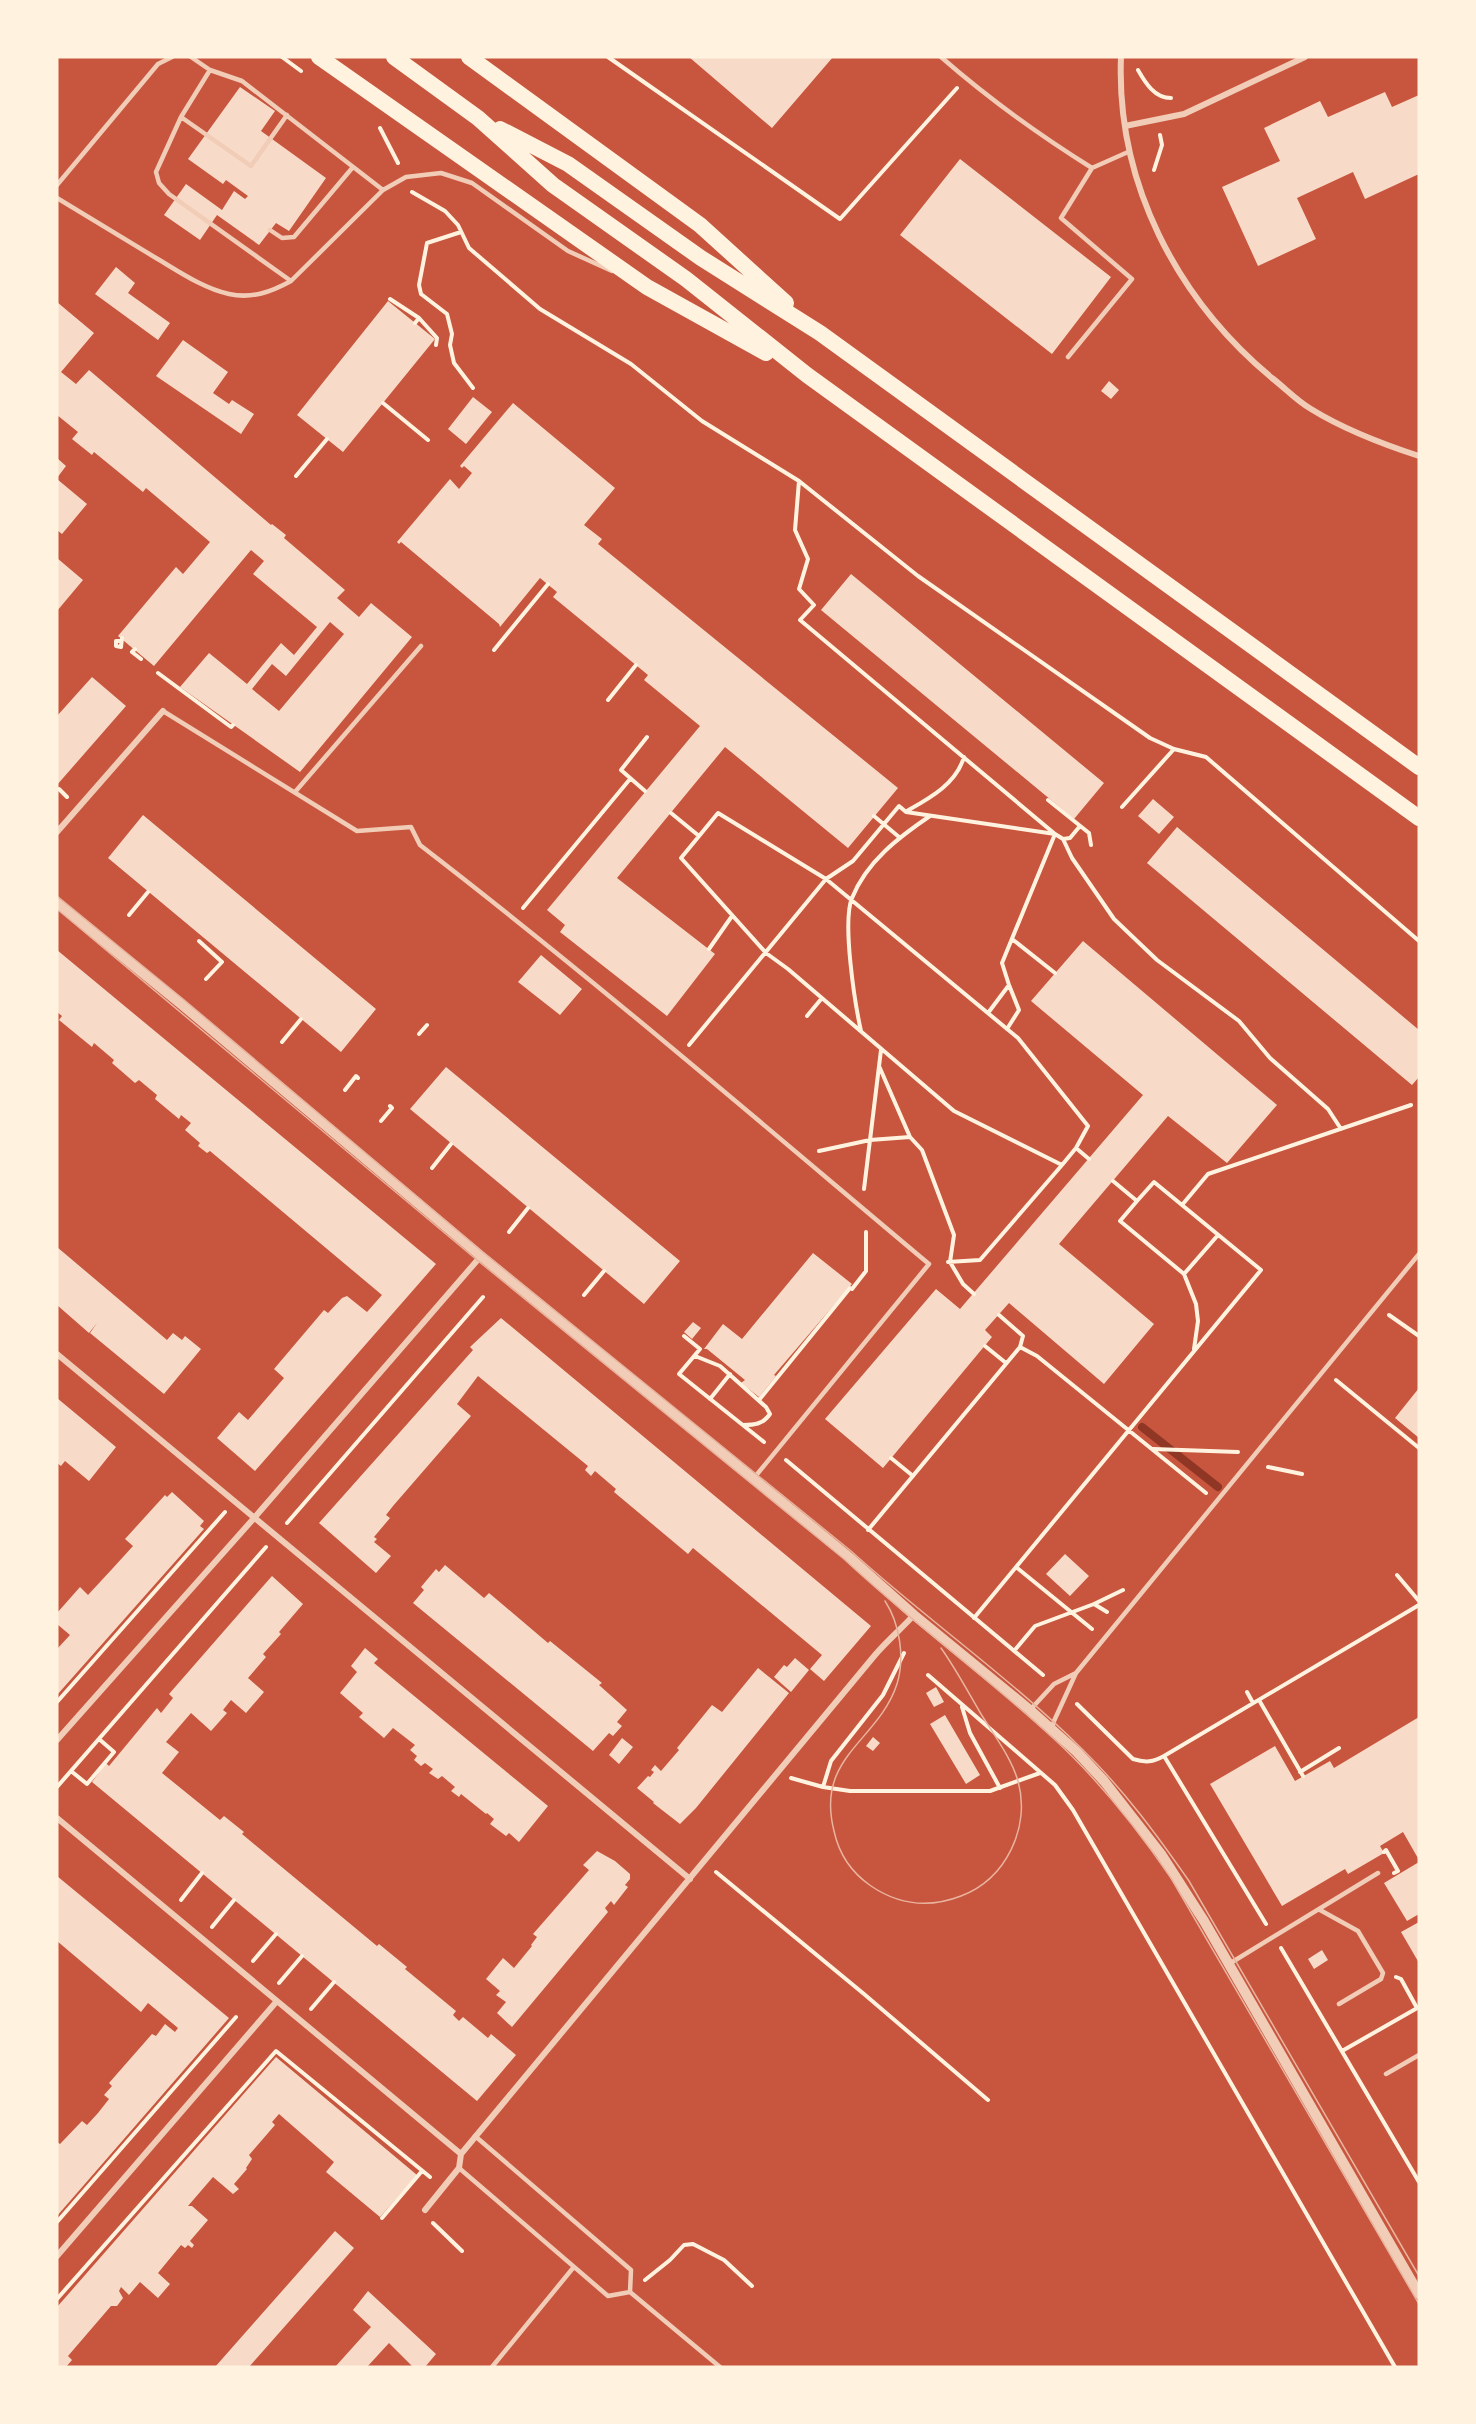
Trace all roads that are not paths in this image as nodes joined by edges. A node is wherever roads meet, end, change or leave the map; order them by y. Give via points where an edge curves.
1 (172, 57) edge
2 (191, 57) edge
3 (319, 57) edge
4 (394, 57) edge
5 (469, 57) edge
6 (941, 57) edge
7 (1120, 57) edge
8 (1305, 57) edge
9 (210, 70) junction
10 (287, 116) junction
11 (181, 117) junction
12 (478, 118) junction
13 (1125, 126) junction
14 (1128, 152) junction
15 (353, 166) junction
16 (1092, 168) junction
17 (57, 185) edge
18 (383, 190) junction
19 (57, 198) edge
20 (270, 230) dead end
21 (291, 281) junction
22 (647, 287) junction
23 (820, 333) junction
24 (1068, 357) dead end
25 (807, 375) junction
26 (1419, 456) edge
27 (421, 646) dead end
28 (163, 711) joint
29 (1419, 767) edge
30 (295, 792) junction
31 (1419, 818) edge
32 (57, 832) edge
33 (57, 903) edge
34 (1419, 1254) edge
35 (481, 1256) junction
36 (57, 1354) edge
37 (754, 1478) junction
38 (255, 1517) junction
39 (914, 1615) junction
40 (1076, 1673) junction
41 (1030, 1710) junction
42 (1052, 1729) junction
43 (57, 1740) edge
44 (57, 1818) edge
45 (1378, 1874) dead end
46 (690, 1879) junction
47 (1320, 1910) junction
48 (1229, 1964) junction
49 (277, 2001) junction
50 (1339, 2004) dead end
51 (1419, 2055) edge
52 (1386, 2074) dead end
53 (475, 2136) junction
54 (461, 2154) junction
55 (459, 2168) junction
56 (425, 2210) dead end
57 (57, 2256) edge
58 (573, 2268) junction
59 (630, 2292) junction
60 (1419, 2294) edge
61 (492, 2367) edge
62 (720, 2367) edge

1 - 17 lane via 158,64
2 - 9 lane
3 - 22 highway
4 - 12 highway
5 - 23 highway via 700,225
6 - 16 lane
7 - 13 street
8 - 13 street via 1184,114
9 - 10 lane via 242,81
9 - 11 lane
10 - 11 lane via 251,166
10 - 15 lane
11 - 21 lane via 156,172 159,183
12 - 23 highway via 568,164 701,258
12 - 25 highway via 553,185 686,279
13 - 14 street
14 - 16 lane
14 - 26 street via 1152,221 1182,278 1220,330 1310,409 1374,441
15 - 18 lane
15 - 20 lane via 294,237 282,238
16 - 24 lane via 1061,218 1132,279
18 - 21 lane
18 - 22 lane via 406,177 441,173 472,183 568,251
19 - 21 lane via 174,269 229,294 254,296
22 - 25 highway
23 - 29 highway
25 - 31 highway
27 - 30 lane
28 - 30 lane
28 - 32 street
30 - 37 lane via 357,831 411,827 420,845 514,918 929,1264
33 - 35 street
34 - 40 lane
35 - 37 street
35 - 38 street
36 - 38 street
37 - 39 street
38 - 43 street
38 - 46 street
39 - 41 street
39 - 46 street via 882,1647
40 - 41 lane via 1054,1684
40 - 42 lane
41 - 42 street
42 - 48 street via 1104,1781 1161,1854
44 - 49 street
45 - 47 lane
46 - 53 street
47 - 48 lane
47 - 50 lane via 1358,1931 1383,1973 1381,1979
48 - 60 street
49 - 54 street
49 - 57 street
51 - 52 lane
53 - 54 street
53 - 59 lane via 631,2270
54 - 55 street
55 - 56 street
55 - 58 lane
58 - 59 lane via 608,2296
58 - 61 lane
59 - 62 lane

